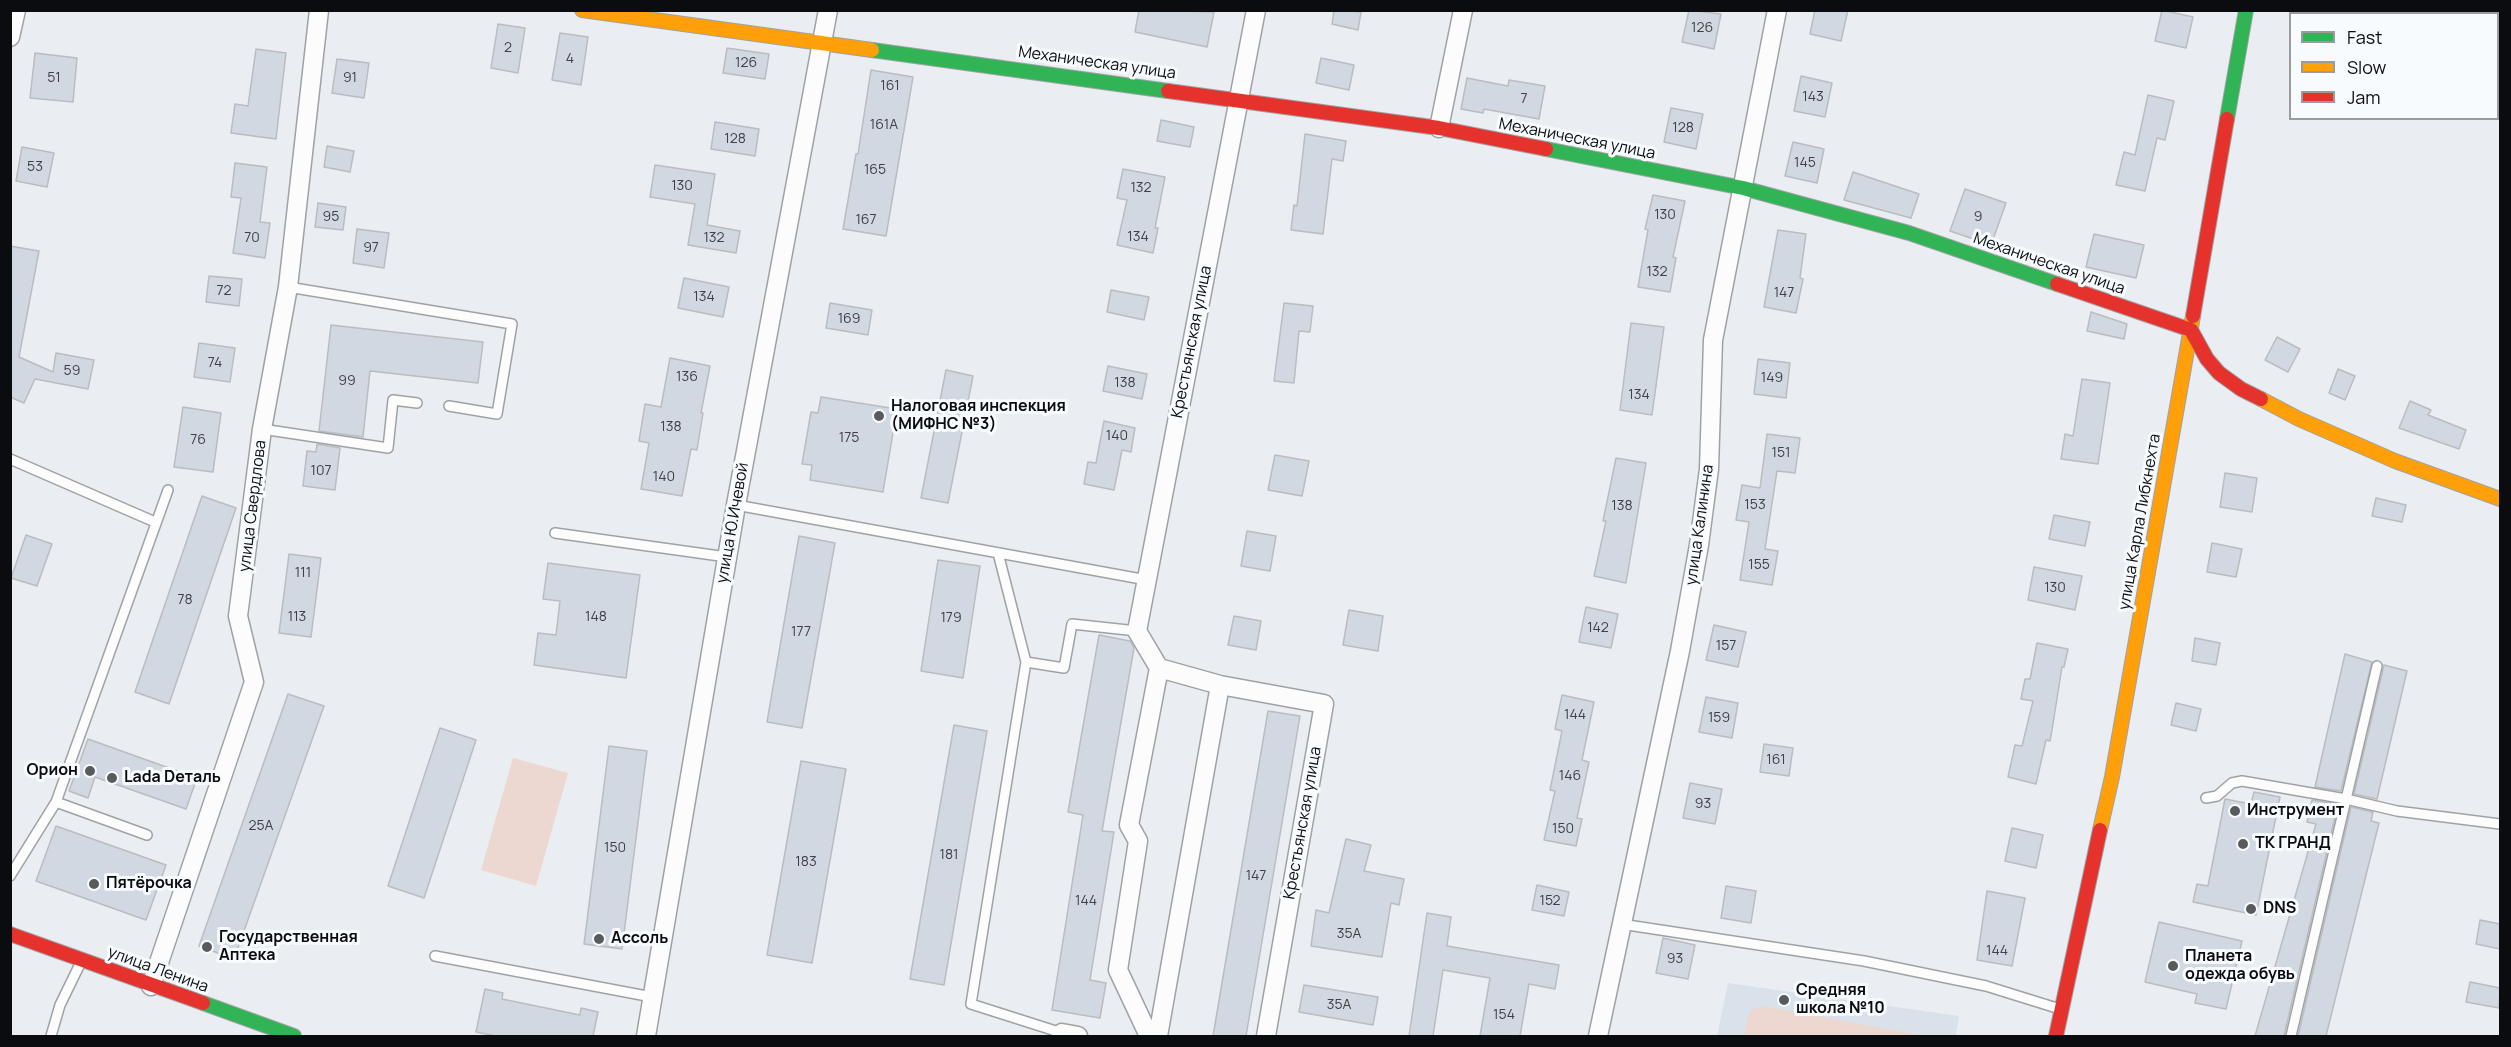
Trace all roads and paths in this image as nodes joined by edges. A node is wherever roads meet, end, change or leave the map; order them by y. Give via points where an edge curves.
1 (16, 10) edge
2 (319, 10) edge
3 (582, 10) edge
4 (828, 10) edge
5 (1256, 10) edge
6 (1464, 10) edge
7 (1777, 10) edge
8 (2246, 10) edge
9 (10, 37) edge
10 (822, 42) junction
11 (1238, 100) junction
12 (1439, 128) junction
13 (1743, 188) junction
14 (288, 287) junction
15 (2191, 330) junction
16 (417, 403) dead end
17 (449, 406) dead end
18 (262, 429) junction
19 (10, 459) edge
20 (168, 490) dead end
21 (2500, 499) edge
22 (736, 505) junction
23 (155, 522) junction
24 (555, 533) dead end
25 (998, 553) junction
26 (727, 557) junction
27 (1147, 580) junction
28 (1137, 631) junction
29 (1026, 662) junction
30 (2377, 666) dead end
31 (1159, 668) junction
32 (1220, 685) junction
33 (2206, 798) dead end
34 (2346, 799) junction
35 (56, 802) junction
36 (2500, 824) edge
37 (147, 835) dead end
38 (10, 876) edge
39 (1621, 924) junction
40 (10, 934) edge
41 (435, 956) dead end
42 (82, 960) junction
43 (152, 986) junction
44 (652, 997) junction
45 (2060, 1009) junction
46 (1067, 1035) edge
47 (51, 1036) edge
48 (294, 1036) edge
49 (646, 1036) edge
50 (1149, 1036) edge
51 (1158, 1036) edge
52 (1266, 1036) edge
53 (1598, 1036) edge
54 (2056, 1036) edge
55 (2291, 1036) edge

1 - 9 street
2 - 14 street, улица Свердлова
3 - 10 main road, Механическая улица
4 - 10 street, улица Ю.Ичевой
5 - 11 street, Крестьянская улица
6 - 12 street
7 - 13 street, улица Калинина
8 - 15 main road, улица Карла Либкнехта
10 - 11 main road, Механическая улица
10 - 22 street, улица Ю.Ичевой
11 - 12 main road, Механическая улица
11 - 27 street, Крестьянская улица
12 - 13 main road, Механическая улица
13 - 15 main road, Механическая улица via 1909,233
13 - 39 street, улица Калинина via 1713,340 1709,469 1699,545
14 - 17 lane via 512,324 497,414
14 - 18 street, улица Свердлова
15 - 21 main road via 2207,359 2241,389 2395,461
15 - 45 main road, улица Карла Либкнехта via 2112,777
16 - 18 lane via 393,400 388,448
18 - 43 street, улица Свердлова via 238,616 254,682
19 - 23 lane
20 - 23 lane
22 - 25 lane
22 - 26 street, улица Ю.Ичевой
23 - 35 lane
24 - 26 lane
25 - 27 lane
25 - 29 lane
26 - 44 street, улица Ю.Ичевой
27 - 28 street, Крестьянская улица
28 - 29 lane via 1072,624 1064,668
28 - 31 street
29 - 46 lane via 971,1004
30 - 34 lane
31 - 32 street, Крестьянская улица
31 - 50 street via 1129,825 1138,841 1118,970
32 - 51 street
32 - 52 street, Крестьянская улица via 1324,704
33 - 34 lane via 2242,781
34 - 36 lane via 2397,811
34 - 55 lane
35 - 37 lane
35 - 38 lane
39 - 45 lane via 1864,962 1986,986
39 - 53 street, улица Калинина
40 - 42 main road, улица Ленина
41 - 44 lane
42 - 43 main road, улица Ленина
42 - 47 lane via 60,1005
43 - 48 main road, улица Ленина
44 - 49 street, улица Ю.Ичевой
45 - 54 main road, улица Карла Либкнехта

